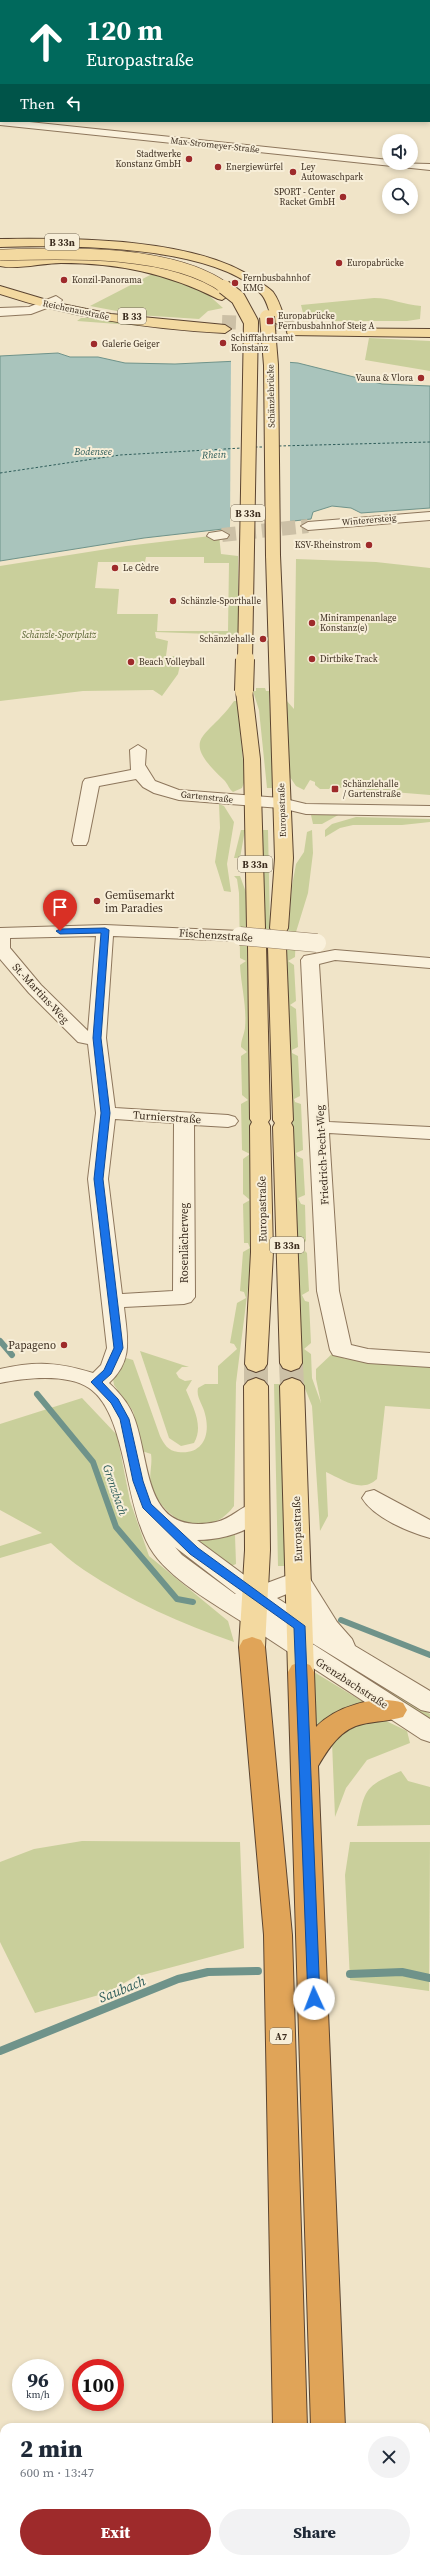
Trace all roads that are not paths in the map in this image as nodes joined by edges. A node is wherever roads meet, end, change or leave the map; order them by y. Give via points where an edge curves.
1 (0, 122) edge
2 (87, 122) edge
3 (79, 130) junction
4 (430, 167) edge
5 (0, 244) edge
6 (0, 250) edge
7 (4, 274) edge
8 (52, 303) junction
9 (0, 312) edge
10 (209, 322) junction
11 (430, 326) edge
12 (197, 328) junction
13 (430, 333) edge
14 (251, 335) junction
15 (271, 365) junction
16 (430, 516) edge
17 (308, 526) tunnel mouth
18 (244, 691) joint
19 (277, 691) joint
20 (138, 750) dead end
21 (140, 773) junction
22 (253, 801) junction
23 (281, 803) junction
24 (430, 808) edge
25 (430, 811) edge
26 (80, 841) dead end
27 (105, 930) junction
28 (0, 933) edge
29 (313, 952) junction
30 (430, 957) edge
31 (430, 963) edge
32 (97, 1038) junction
33 (106, 1113) junction
34 (184, 1117) junction
35 (228, 1121) dead end
36 (320, 1127) junction
37 (430, 1133) edge
38 (112, 1301) junction
39 (430, 1360) edge
40 (0, 1376) edge
41 (96, 1382) junction
42 (374, 1498) dead end
43 (147, 1506) junction
44 (256, 1510) junction
45 (171, 1528) junction
46 (430, 1530) edge
47 (299, 1580) junction
48 (282, 1632) junction
49 (252, 1647) joint
50 (360, 1660) junction
51 (430, 1703) edge
52 (394, 1710) junction
53 (430, 1732) edge
54 (305, 1764) junction
55 (290, 2423) edge
56 (328, 2423) edge

1 - 3 street, Max-Stromeyer-Straße
2 - 3 street
3 - 4 street, Max-Stromeyer-Straße
5 - 7 main road via 9,252
5 - 15 main road, B 33n via 71,242 124,246 166,252 214,264 261,288 275,301 279,314 279,355
6 - 15 main road, Schänzlebrücke / B 33n, bridge via 76,248 119,251 163,258 214,273 242,286 263,306 267,317
7 - 8 main road, Reichenaustraße / B 33
7 - 14 main road, B 33n via 13,266 41,260 117,262 169,273 212,290 231,305 237,312 241,328
7 - 14 main road, Schänzlebrücke / B 33n, bridge via 55,253 108,255 181,268 216,282 238,297 249,313
8 - 9 street via 31,310
8 - 10 main road, Reichenaustraße / B 33 via 120,314
8 - 12 main road, Reichenaustraße / B 33 via 138,323
10 - 12 main road via 206,326
10 - 12 main road, Reichenaustraße / B 33 via 224,326
11 - 13 main road via 296,329
14 - 18 main road, Schänzlebrücke / B 33n, bridge
15 - 19 main road, Schänzlebrücke / B 33n, bridge
16 - 17 street, Winterersteig
18 - 22 main road, Europastraße / B 33n via 252,759
19 - 23 main road, Europastraße / B 33n
20 - 21 street via 137,765
21 - 22 street, Gartenstraße via 149,784 179,795
21 - 26 street via 91,782
22 - 23 street, Gartenstraße
22 - 44 main road, Europastraße / B 33n via 262,1252 256,1375
23 - 24 street, Gartenstraße via 311,799
23 - 25 street, Gartenstraße via 306,809
23 - 47 main road, Europastraße / B 33n via 284,874 278,938
27 - 28 street, Fischenzstraße
27 - 29 street, Fischenzstraße, bridge via 218,934
27 - 32 street
28 - 32 street, St.-Martins-Weg via 1,949 35,989 85,1038
29 - 30 street, Fischenzstraße
29 - 31 street
29 - 36 street, Friedrich-Pecht-Weg
32 - 33 street
33 - 34 street, Turnierstraße
33 - 38 street via 98,1179
34 - 35 street, Turnierstraße
34 - 38 street, Rosenlächerweg via 184,1297
36 - 37 street
36 - 39 street, Friedrich-Pecht-Weg via 328,1291 341,1350 368,1356
38 - 41 street via 118,1348 108,1372
40 - 41 street via 19,1372 62,1372
41 - 43 street via 114,1401 124,1419 138,1481
42 - 46 street via 390,1510
43 - 45 street
43 - 48 street via 162,1548 188,1573 215,1593
44 - 45 street via 239,1523 215,1531 184,1532
44 - 48 main road, Europastraße
45 - 48 street
47 - 48 main road, Europastraße / B 33n
47 - 48 street
47 - 50 street via 328,1628
48 - 49 main road, Europastraße / B 33n
48 - 50 street, Grenzbachstraße
48 - 52 street, Grenzbachstraße
48 - 54 highway
49 - 55 highway, A7 via 278,1936
50 - 51 street, Grenzbachstraße
52 - 53 street, Grenzbachstraße
52 - 54 highway via 355,1714 339,1721 322,1738
54 - 56 highway

